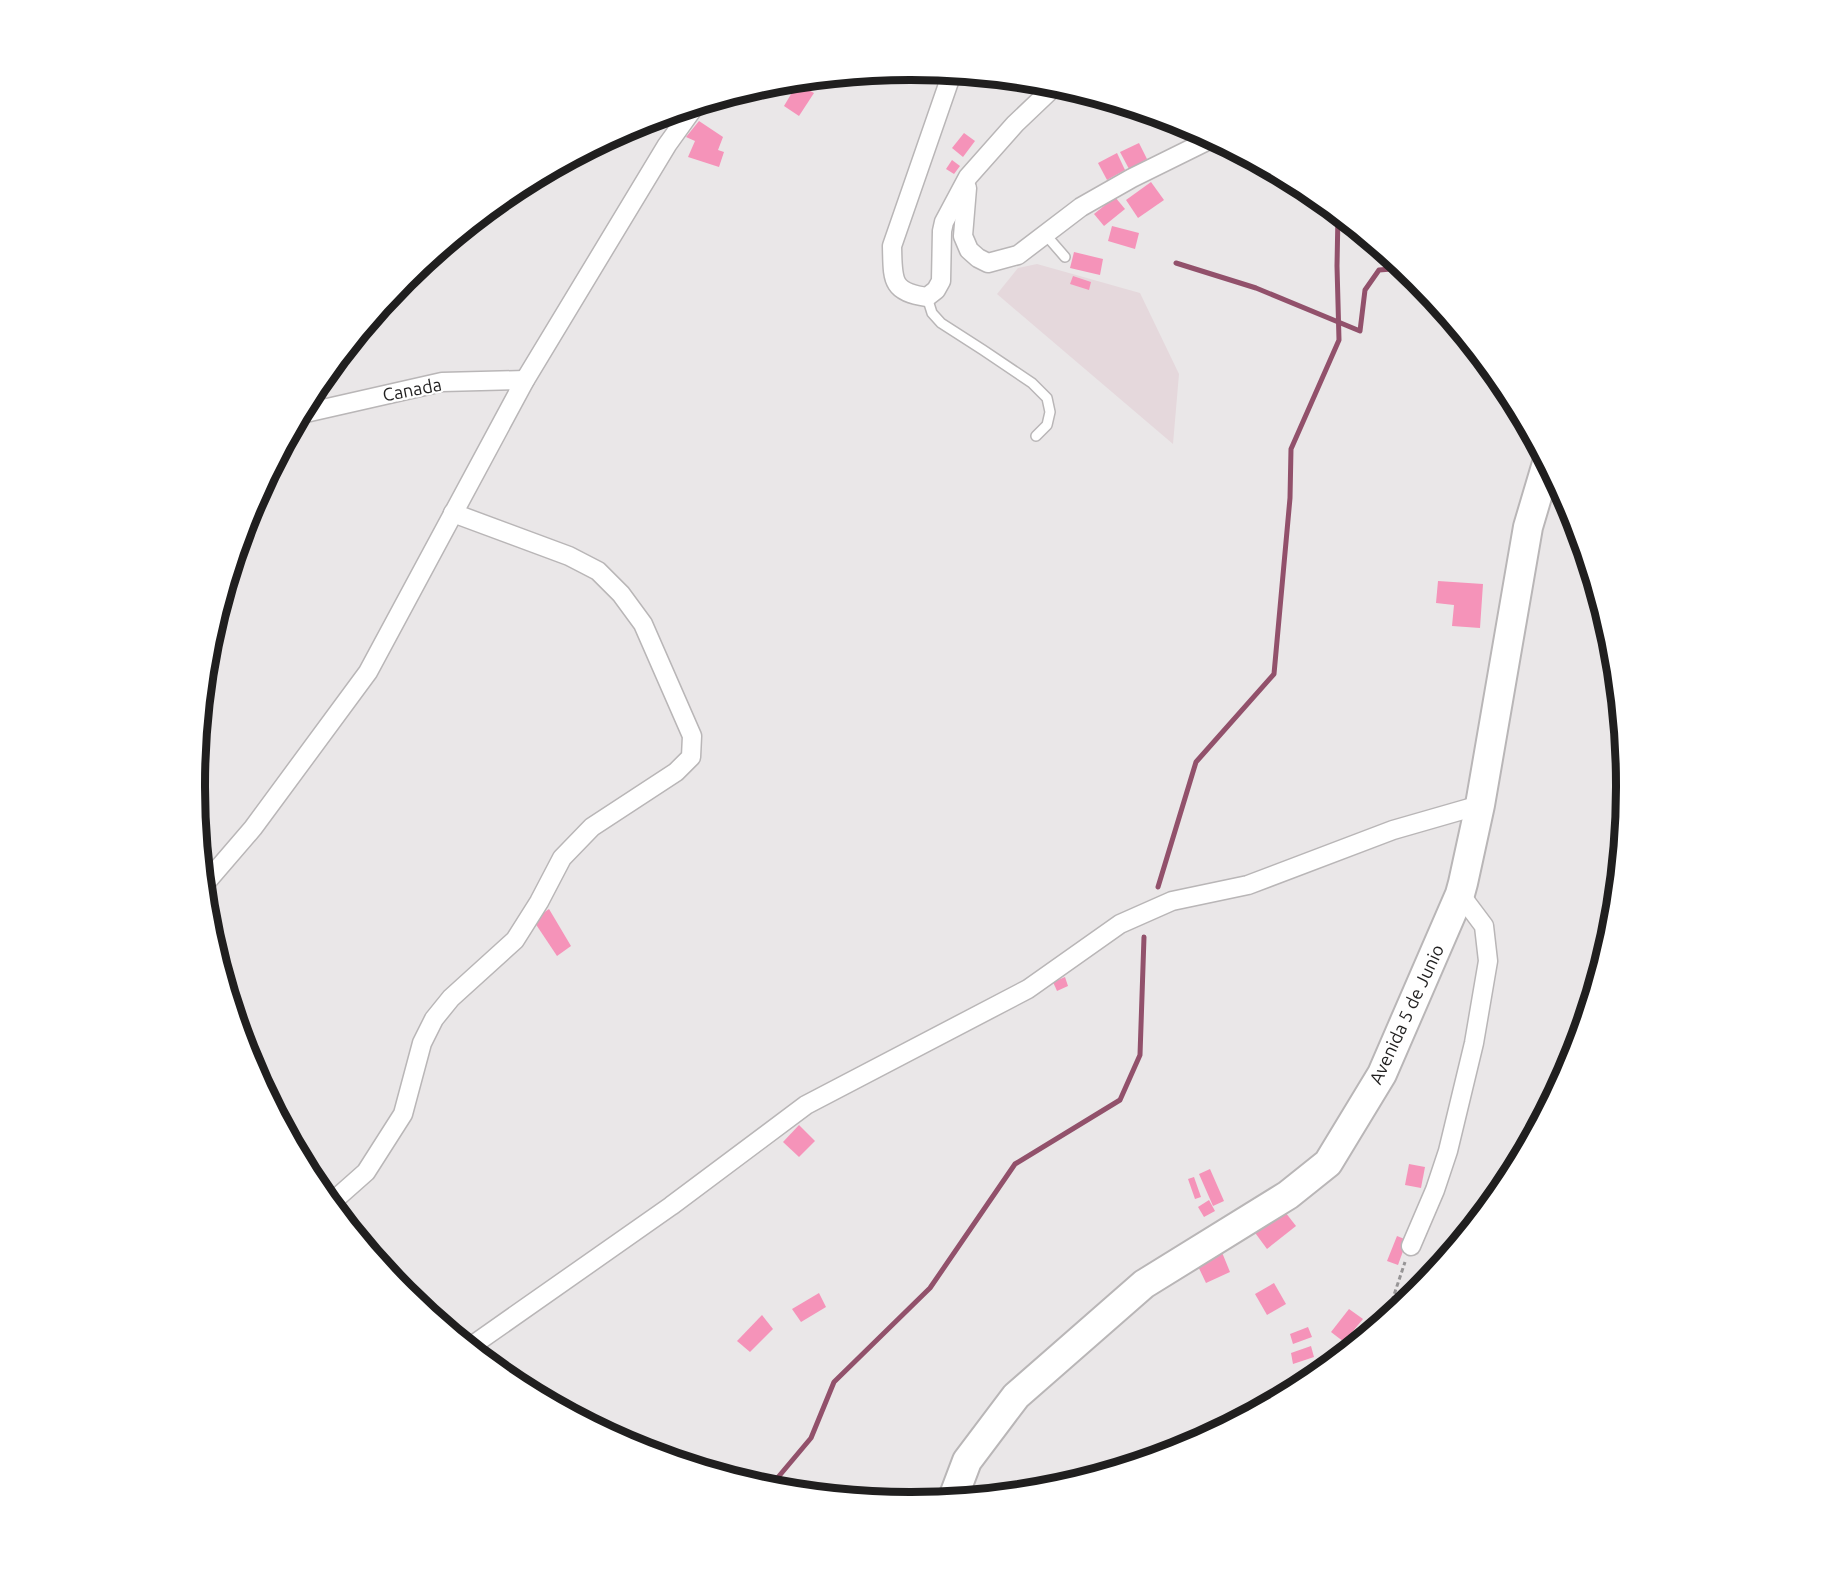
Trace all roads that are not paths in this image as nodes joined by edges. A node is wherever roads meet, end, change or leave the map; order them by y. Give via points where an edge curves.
1 (949, 81) edge
2 (1048, 93) edge
3 (688, 116) edge
4 (1203, 143) edge
5 (968, 177) junction
6 (1045, 234) junction
7 (1065, 257) dead end
8 (927, 297) junction
9 (525, 380) junction
10 (312, 412) edge
11 (1036, 436) dead end
12 (1544, 473) edge
13 (453, 513) junction
14 (1480, 805) junction
15 (211, 877) edge
16 (1460, 894) junction
17 (337, 1197) edge
18 (1411, 1246) road end
19 (477, 1342) edge
20 (956, 1490) edge

1 - 8 street via 892,246 893,276 901,290
2 - 5 street
3 - 9 street
4 - 6 street via 1081,207
5 - 6 street via 963,236 978,258 988,263 1018,255
5 - 8 street via 944,222 941,281
6 - 7 lane
8 - 11 lane via 932,313 941,323 1032,383 1047,398 1047,425
9 - 10 street, Canada via 442,382
9 - 13 street
12 - 14 main road, Avenida 5 de Junio via 1528,527
13 - 15 street via 368,672 253,828
13 - 17 street via 569,556 598,571 621,594 643,624 692,736 691,757 676,772 592,826 562,858 515,940 451,998 434,1019 422,1043 403,1114 366,1172
14 - 16 main road, Avenida 5 de Junio
14 - 19 street via 1393,830 1248,885 1172,901 1120,924 1028,989 806,1105 671,1206
16 - 18 street via 1485,926 1488,961 1474,1043 1448,1151
16 - 20 main road, Avenida 5 de Junio via 1382,1074 1328,1163 1288,1195 1144,1284 1016,1396 967,1461

